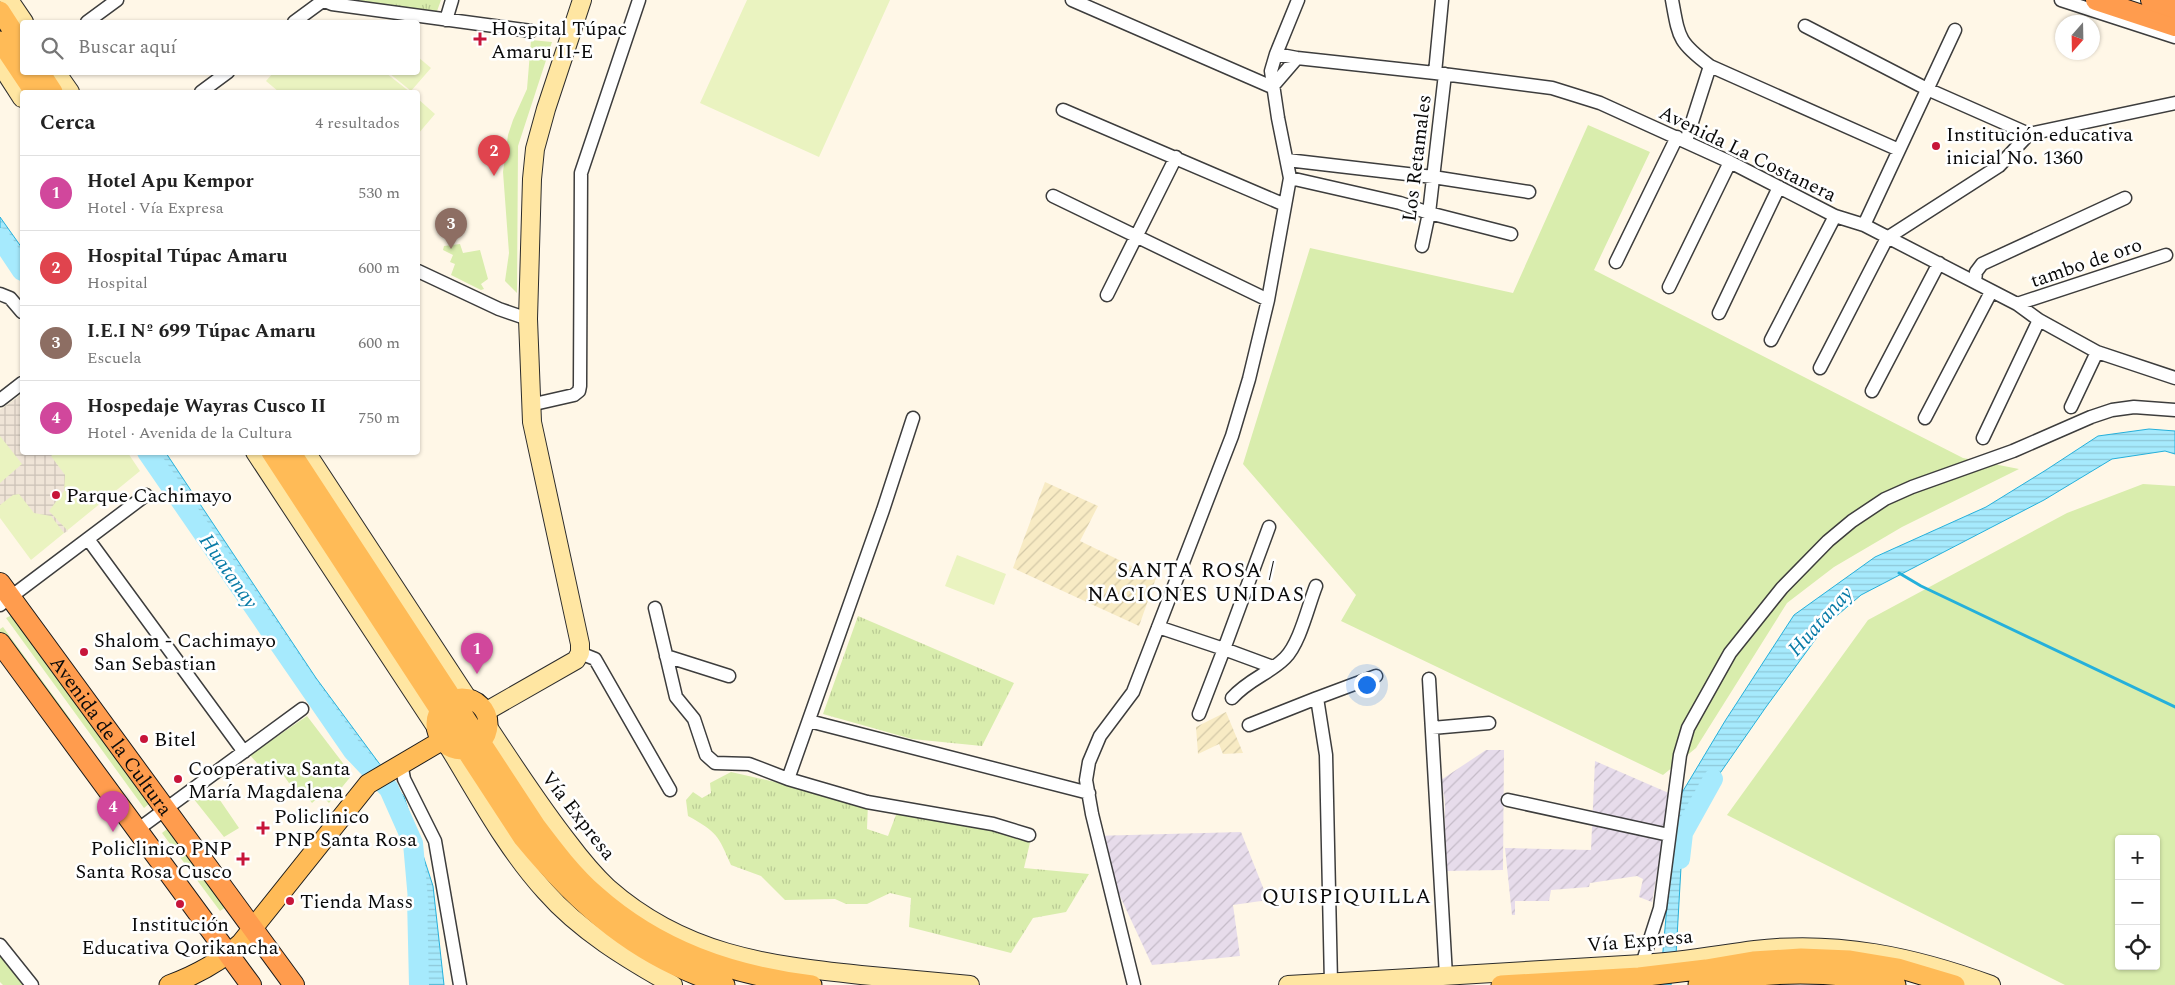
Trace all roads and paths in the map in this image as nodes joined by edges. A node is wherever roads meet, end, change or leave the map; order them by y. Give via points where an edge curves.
1 (9, 0) edge
2 (117, 0) edge
3 (323, 0) edge
4 (452, 0) edge
5 (582, 0) edge
6 (639, 0) edge
7 (1072, 0) edge
8 (1298, 0) edge
9 (1442, 0) edge
10 (1672, 0) edge
11 (2061, 0) edge
12 (2096, 0) edge
13 (2151, 0) edge
14 (2175, 8) edge
15 (0, 11) edge
16 (23, 20) edge
17 (91, 20) edge
18 (297, 20) edge
19 (446, 20) junction
20 (1805, 26) dead end
21 (2175, 26) edge
22 (1955, 30) dead end
23 (531, 31) dead end
24 (2175, 38) edge
25 (0, 41) edge
26 (20, 43) edge
27 (1276, 54) junction
28 (1297, 58) junction
29 (0, 64) edge
30 (1710, 66) junction
31 (20, 71) edge
32 (1440, 73) junction
33 (23, 75) edge
34 (42, 75) edge
35 (58, 75) edge
36 (224, 75) edge
37 (1272, 87) junction
38 (1927, 89) junction
39 (33, 90) edge
40 (53, 90) edge
41 (69, 90) edge
42 (204, 90) edge
43 (20, 95) edge
44 (2175, 103) edge
45 (1063, 110) dead end
46 (2028, 134) junction
47 (1682, 139) junction
48 (1900, 150) junction
49 (1176, 158) junction
50 (1287, 160) junction
51 (1730, 162) junction
52 (1434, 177) junction
53 (1290, 178) junction
54 (1779, 187) junction
55 (1530, 192) dead end
56 (1053, 196) dead end
57 (2125, 198) dead end
58 (1285, 205) junction
59 (1429, 213) junction
60 (1835, 216) junction
61 (1864, 226) junction
62 (1510, 234) dead end
63 (1135, 236) junction
64 (1887, 238) junction
65 (1422, 246) dead end
66 (2166, 254) dead end
67 (1616, 262) dead end
68 (1939, 263) junction
69 (420, 272) edge
70 (1975, 282) junction
71 (1669, 287) dead end
72 (1991, 292) junction
73 (1107, 295) dead end
74 (3, 299) edge
75 (1268, 300) junction
76 (2017, 304) junction
77 (20, 311) edge
78 (1719, 313) dead end
79 (528, 319) junction
80 (2039, 320) junction
81 (1771, 340) dead end
82 (2097, 352) junction
83 (1820, 368) dead end
84 (2175, 378) edge
85 (20, 385) edge
86 (1872, 391) dead end
87 (0, 400) edge
88 (530, 405) junction
89 (2071, 407) dead end
90 (2175, 410) edge
91 (913, 418) dead end
92 (1925, 418) dead end
93 (1983, 438) dead end
94 (257, 455) edge
95 (273, 455) edge
96 (293, 455) edge
97 (308, 455) edge
98 (146, 495) dead end
99 (1269, 527) dead end
100 (88, 539) junction
101 (1316, 586) dead end
102 (4, 595) edge
103 (655, 608) dead end
104 (1158, 627) junction
105 (0, 643) edge
106 (1224, 648) junction
107 (580, 653) junction
108 (666, 656) junction
109 (1273, 667) junction
110 (729, 676) dead end
111 (1376, 676) dead end
112 (1429, 679) dead end
113 (1232, 698) dead end
114 (1317, 698) junction
115 (302, 708) dead end
116 (1199, 714) dead end
117 (448, 720) junction
118 (809, 721) junction
119 (1489, 723) dead end
120 (1249, 725) dead end
121 (1432, 728) junction
122 (480, 733) junction
123 (244, 752) junction
124 (401, 763) junction
125 (788, 779) junction
126 (670, 790) dead end
127 (1089, 793) junction
128 (1508, 800) dead end
129 (167, 809) junction
130 (137, 830) junction
131 (1669, 834) junction
132 (1029, 835) dead end
133 (254, 928) junction
134 (0, 945) edge
135 (229, 954) junction
136 (1642, 968) junction
137 (1703, 974) edge
138 (1446, 976) junction
139 (1331, 982) junction
140 (32, 985) edge
141 (169, 985) edge
142 (251, 985) edge
143 (294, 985) edge
144 (460, 985) edge
145 (673, 985) edge
146 (725, 985) edge
147 (812, 985) edge
148 (970, 985) edge
149 (1134, 985) edge
150 (1288, 985) edge
151 (1501, 985) edge
152 (1896, 985) edge
153 (1955, 985) edge
154 (1991, 985) edge

1 - 16 main road
2 - 17 street
3 - 18 street
3 - 19 street via 332,4
4 - 19 street
5 - 79 main road via 535,149
6 - 88 street via 581,173 579,392
7 - 37 street
8 - 27 street
9 - 32 street, Los Retamales
10 - 30 street via 1679,36 1690,51
11 - 24 street
12 - 21 highway
13 - 14 highway
15 - 26 main road
19 - 23 street
20 - 38 street
22 - 38 street
25 - 31 main road
27 - 28 street, Avenida La Costanera
27 - 37 street via 1271,71
28 - 32 street, Avenida La Costanera
28 - 37 street
29 - 43 main road
30 - 47 street
30 - 48 street
32 - 47 street, Avenida La Costanera via 1552,88 1600,103
32 - 52 street, Los Retamales
33 - 39 main road
34 - 40 main road
35 - 41 main road
36 - 42 street
37 - 50 street
38 - 46 street
38 - 48 street
44 - 46 street
45 - 49 street
46 - 64 street via 1999,166
47 - 51 street, Avenida La Costanera
47 - 67 street
48 - 61 street
49 - 58 street
49 - 63 street
50 - 52 street
50 - 53 street
51 - 54 street, Avenida La Costanera
51 - 71 street
52 - 55 street
52 - 59 street, Los Retamales
53 - 58 street
53 - 59 street via 1400,203
54 - 60 street, Avenida La Costanera
54 - 78 street
56 - 63 street
57 - 70 street via 1982,264 1976,272
58 - 75 street
59 - 62 street
59 - 65 street, Los Retamales
60 - 61 street, Avenida La Costanera
60 - 81 street
61 - 64 street, Avenida La Costanera
63 - 73 street
63 - 75 street
64 - 68 street, Avenida La Costanera
64 - 83 street
66 - 76 street, tambo de oro
68 - 70 street, Avenida La Costanera
68 - 86 street
69 - 79 street
70 - 72 street, Avenida La Costanera
72 - 76 street, Avenida La Costanera
72 - 92 street
74 - 77 street
75 - 104 street via 1232,436
76 - 80 street, Avenida La Costanera
79 - 88 main road
80 - 82 street, Avenida La Costanera
80 - 93 street
82 - 84 street, Avenida La Costanera
82 - 89 street
85 - 87 street
88 - 107 main road
90 - 131 street via 2134,407 2091,417 2013,451 1903,491 1840,531 1782,588 1747,630 1716,676 1688,728 1680,756
91 - 118 street
94 - 117 main road, Vía Expresa
95 - 117 main road, Vía Expresa
96 - 117 main road, Vía Expresa
97 - 117 main road, Vía Expresa
98 - 100 street
99 - 106 street
100 - 102 street
100 - 123 street
101 - 109 street via 1293,648
102 - 129 highway, Avenida de la Cultura
103 - 108 street
104 - 106 street
104 - 127 street via 1133,692 1113,716 1093,751 1086,780
105 - 130 highway, Avenida de la Cultura
106 - 109 street
106 - 116 street
107 - 122 main road via 576,660
107 - 126 street via 594,659
108 - 110 street
108 - 125 street via 676,696 694,719 706,755 715,763 749,764
109 - 113 street via 1244,685
111 - 114 street
112 - 121 street
114 - 120 street
114 - 139 street via 1326,755
115 - 123 street
117 - 122 main road, Vía Expresa
117 - 122 main road via 456,750
117 - 122 main road, Vía Expresa via 478,704
117 - 124 main road
117 - 145 main road, Vía Expresa via 518,859 545,892 577,922 629,961
118 - 125 street
118 - 127 street
119 - 121 street
121 - 138 street
122 - 146 main road, Vía Expresa via 523,838 552,873 584,905 621,934 663,960
122 - 147 main road, Vía Expresa via 536,826 561,859 596,895 636,926 722,967 769,980
122 - 148 main road, Vía Expresa via 607,887 638,912 671,930 734,956 775,965
123 - 129 street
124 - 133 main road via 368,784
124 - 144 street via 404,779 435,841
125 - 132 street via 867,802 993,824
127 - 149 street
128 - 131 street
129 - 130 street
129 - 133 highway, Avenida de la Cultura
130 - 135 highway, Avenida de la Cultura
131 - 136 street via 1660,908
133 - 135 main road
133 - 143 highway, Avenida de la Cultura
134 - 140 street
135 - 141 main road via 200,972
135 - 142 highway, Avenida de la Cultura
136 - 137 main road, Vía Expresa
136 - 138 main road, Vía Expresa
136 - 151 main road, Vía Expresa
137 - 152 main road, Vía Expresa via 1799,974
137 - 153 main road, Vía Expresa via 1753,961 1850,960 1898,968
137 - 154 main road, Vía Expresa via 1775,949 1804,947 1901,957 1948,969
138 - 139 main road, Vía Expresa
139 - 150 main road, Vía Expresa

